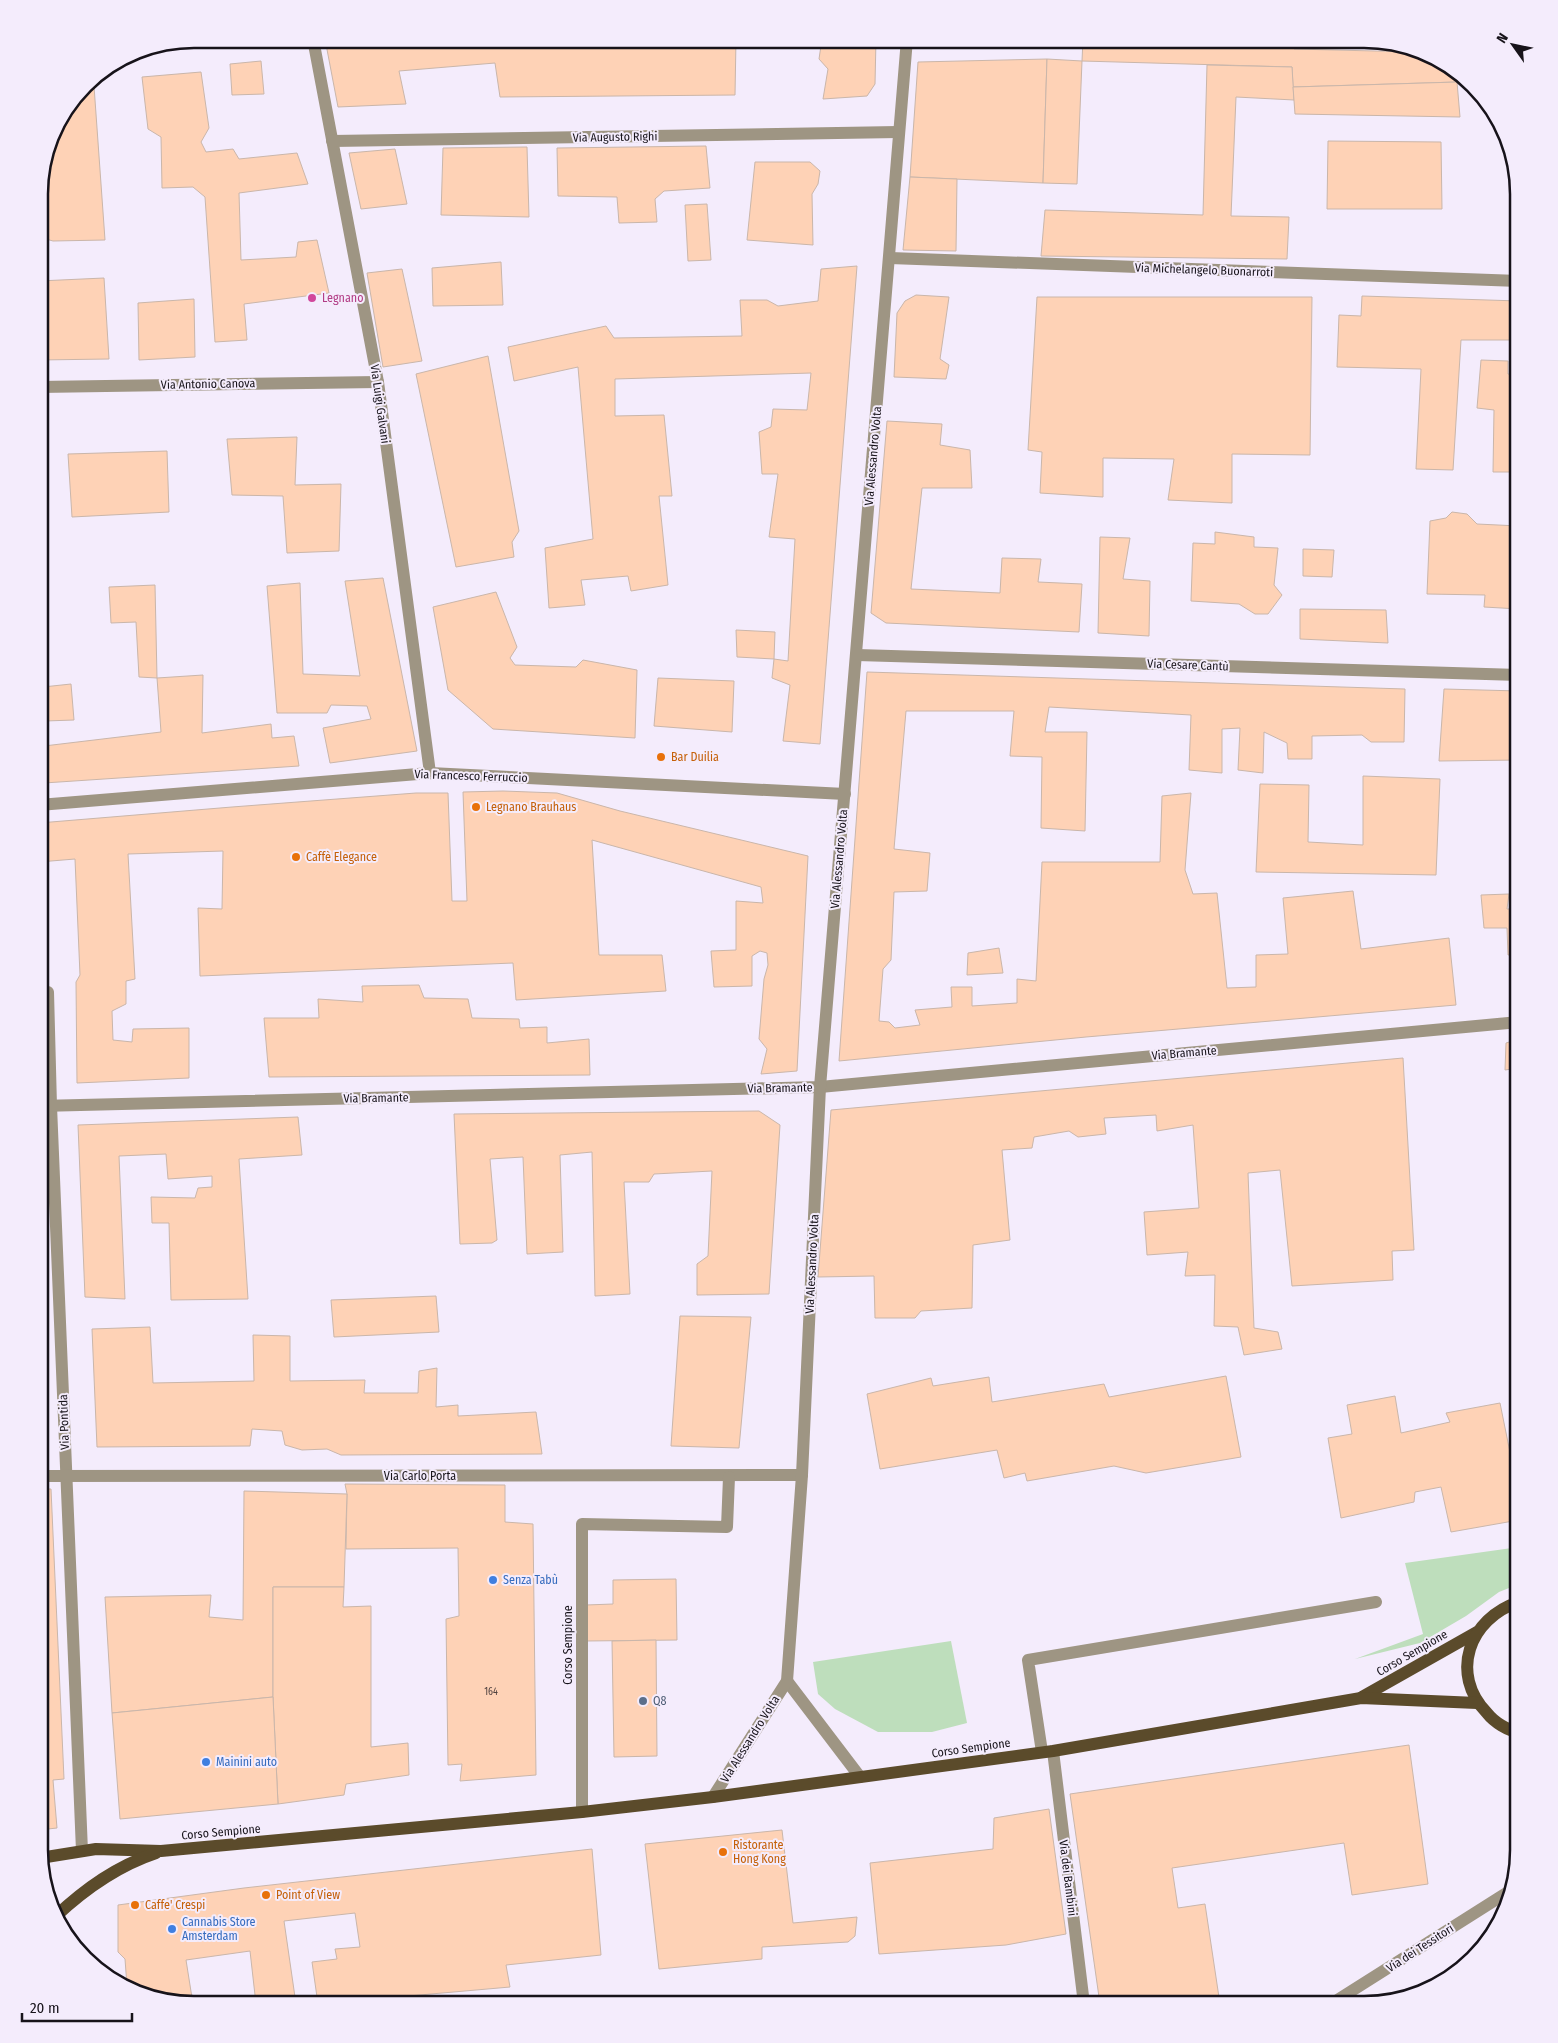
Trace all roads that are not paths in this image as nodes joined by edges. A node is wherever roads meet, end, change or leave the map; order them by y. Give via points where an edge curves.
1 (315, 47) edge
2 (906, 48) edge
3 (898, 132) junction
4 (332, 141) junction
5 (890, 258) junction
6 (1510, 281) edge
7 (378, 382) junction
8 (48, 387) edge
9 (857, 655) junction
10 (1510, 674) edge
11 (430, 773) junction
12 (845, 794) junction
13 (48, 804) edge
14 (1510, 1023) edge
15 (820, 1087) junction
16 (48, 1106) edge
17 (48, 1156) edge
18 (802, 1475) junction
19 (48, 1476) edge
20 (67, 1476) junction
21 (729, 1477) junction
22 (1376, 1602) dead end
23 (1510, 1606) edge
24 (1477, 1632) junction
25 (787, 1681) junction
26 (1361, 1698) junction
27 (1477, 1703) junction
28 (1510, 1728) edge
29 (1047, 1752) junction
30 (860, 1777) junction
31 (714, 1797) junction
32 (582, 1812) junction
33 (82, 1851) junction
34 (161, 1851) junction
35 (48, 1857) edge
36 (1503, 1895) edge
37 (62, 1911) edge
38 (1083, 1996) edge
39 (1345, 1996) edge

1 - 4 street, Via Luigi Galvani
2 - 3 street, Via Alessandro Volta
3 - 4 street, Via Augusto Righi
3 - 5 street, Via Alessandro Volta
4 - 7 street, Via Luigi Galvani
5 - 6 street, Via Michelangelo Buonarroti
5 - 9 street, Via Alessandro Volta
7 - 8 street, Via Antonio Canova
7 - 11 street, Via Luigi Galvani
9 - 10 street, Via Cesare Cantù
9 - 12 street, Via Alessandro Volta
11 - 12 street, Via Francesco Ferruccio
11 - 13 street, Via Francesco Ferruccio
12 - 15 street, Via Alessandro Volta
14 - 15 street, Via Bramante
15 - 16 street, Via Bramante
15 - 18 street, Via Alessandro Volta
17 - 20 street, Via Pontida
18 - 21 street, Via Carlo Porta
18 - 25 street, Via Alessandro Volta
19 - 20 street, Via Carlo Porta
20 - 21 street, Via Carlo Porta
20 - 33 street, Via Pontida
21 - 32 street, Corso Sempione via 727,1527 582,1524
22 - 29 street, Via dei Bambini via 1028,1660
23 - 24 main road, Corso Sempione via 1494,1613
24 - 26 main road, Corso Sempione
24 - 27 main road, Corso Sempione via 1468,1654 1468,1683
25 - 30 street, Via Alessandro Volta
25 - 31 street, Via Alessandro Volta
26 - 27 main road, Corso Sempione
26 - 29 main road, Corso Sempione
27 - 28 main road, Corso Sempione via 1493,1721
29 - 30 main road, Corso Sempione
29 - 38 street, Via dei Bambini
30 - 31 main road, Corso Sempione
31 - 32 main road, Corso Sempione
32 - 34 main road, Corso Sempione
33 - 34 main road, Corso Sempione via 131,1848
33 - 35 main road, Corso Sempione
34 - 37 main road, Corso Sempione via 111,1872
36 - 39 street, Via dei Tessitori

